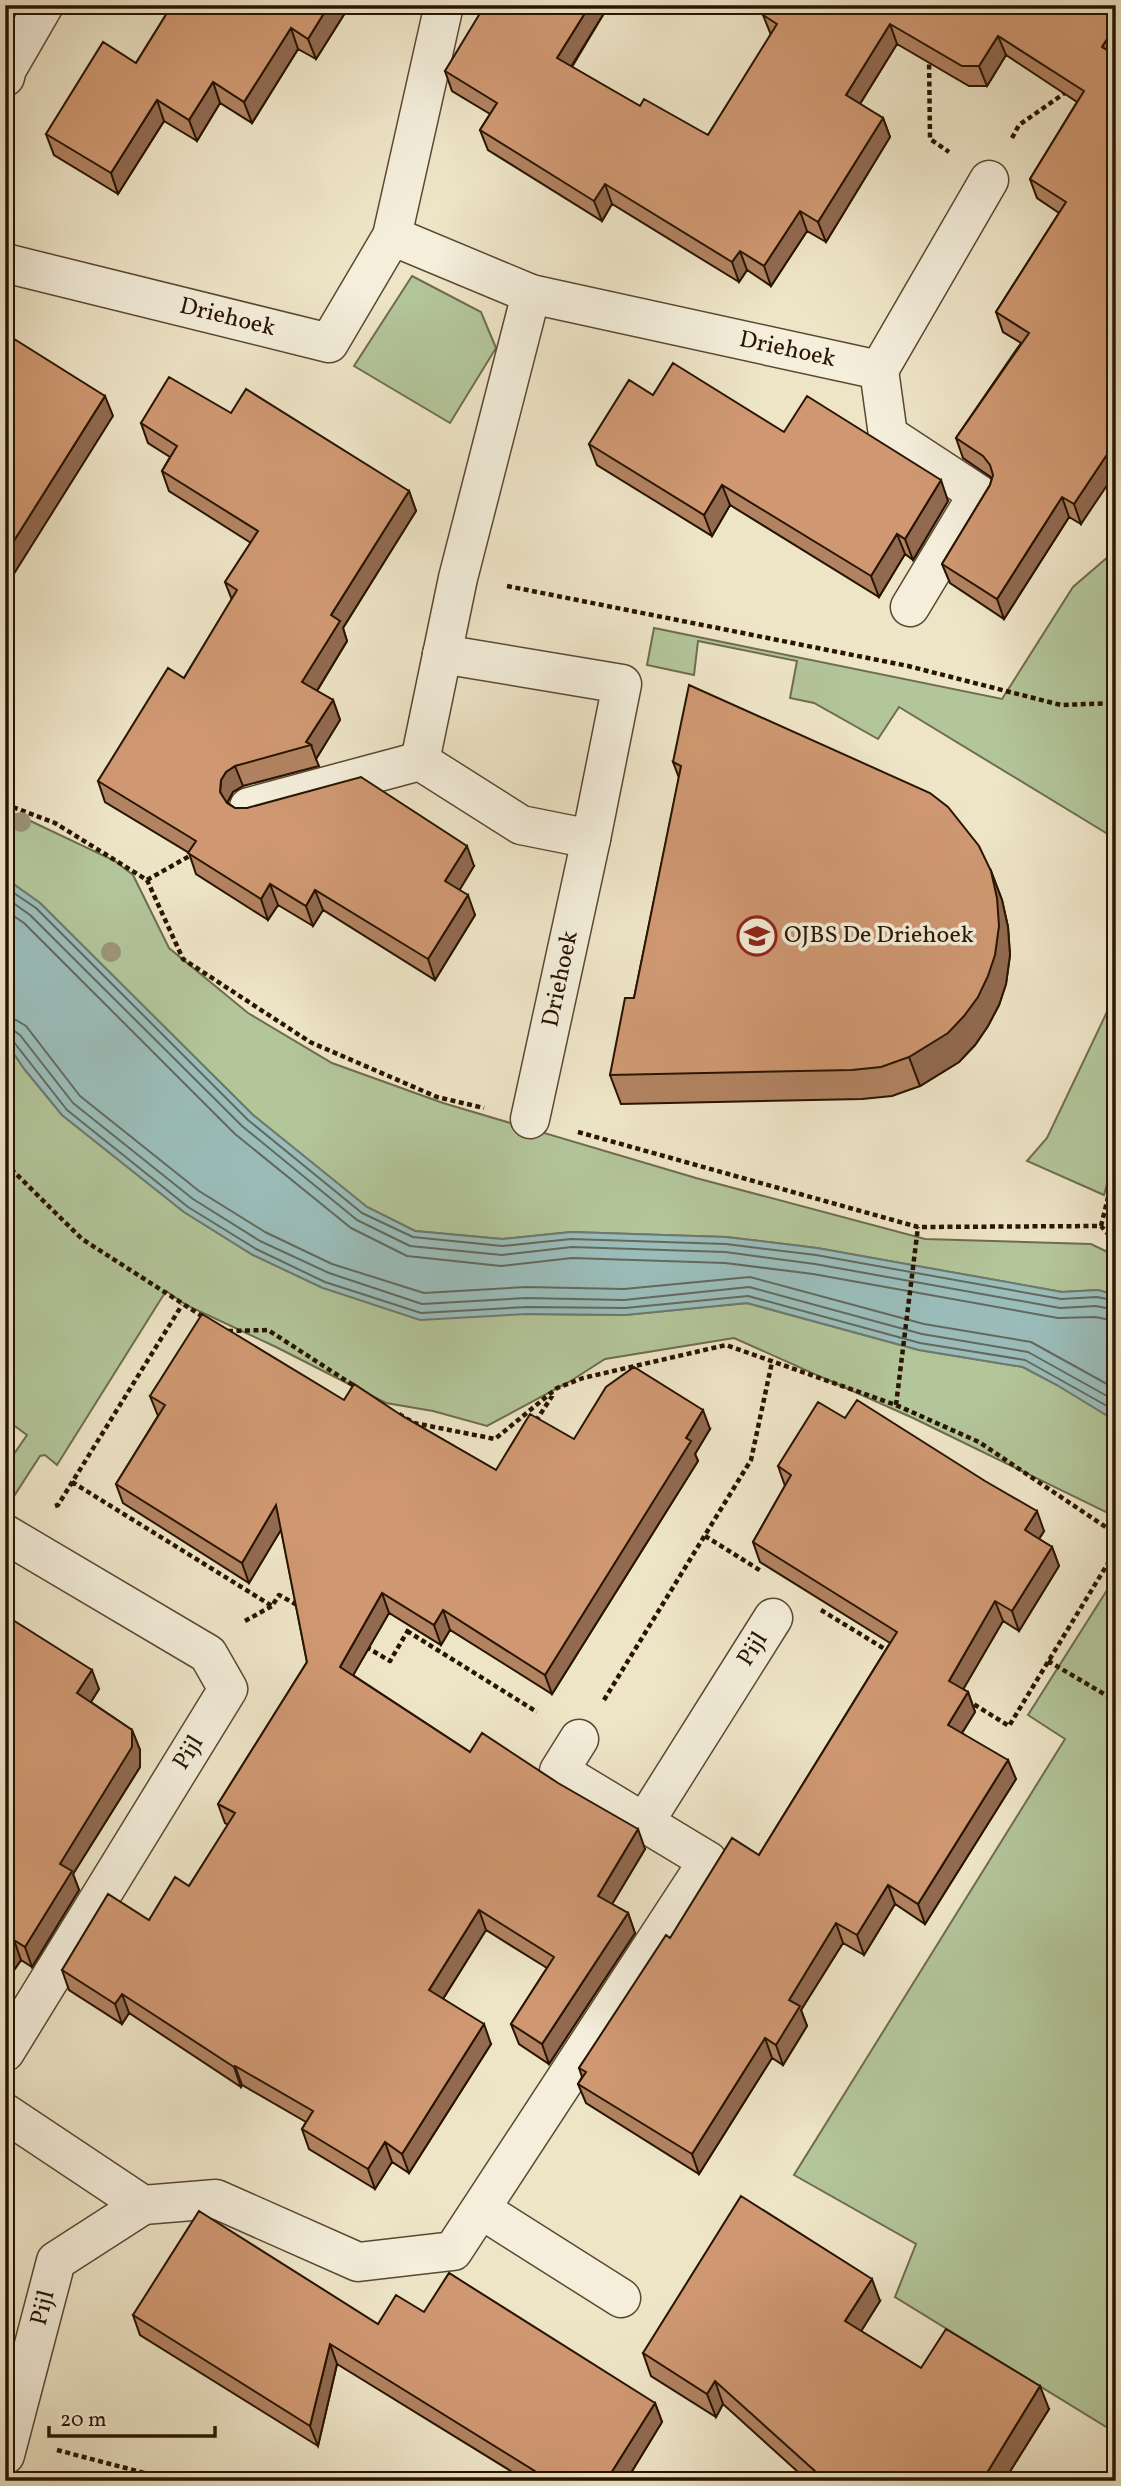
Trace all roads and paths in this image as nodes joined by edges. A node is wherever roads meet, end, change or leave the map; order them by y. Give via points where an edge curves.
1 (44, 5) edge
2 (444, 5) edge
3 (929, 50) edge
4 (5, 77) edge
5 (1077, 84) edge
6 (989, 180) junction
7 (392, 236) junction
8 (5, 263) edge
9 (531, 294) junction
10 (879, 370) junction
11 (458, 578) junction
12 (910, 607) dead end
13 (442, 654) junction
14 (1116, 703) edge
15 (420, 761) junction
16 (250, 807) edge
17 (591, 839) junction
18 (196, 852) edge
19 (147, 880) dead end
20 (530, 1119) dead end
21 (5, 1163) edge
22 (1116, 1165) edge
23 (1101, 1226) dead end
24 (918, 1227) dead end
25 (182, 1305) junction
26 (206, 1318) edge
27 (218, 1325) edge
28 (772, 1362) junction
29 (357, 1387) edge
30 (557, 1388) junction
31 (896, 1405) junction
32 (391, 1409) edge
33 (535, 1422) edge
34 (72, 1482) junction
35 (47, 1507) dead end
36 (5, 1534) edge
37 (1116, 1534) edge
38 (705, 1536) junction
39 (1116, 1550) edge
40 (768, 1577) edge
41 (812, 1604) edge
42 (301, 1608) edge
43 (773, 1618) dead end
44 (415, 1619) edge
45 (407, 1631) junction
46 (357, 1641) edge
47 (893, 1654) edge
48 (1048, 1661) junction
49 (963, 1698) edge
50 (1116, 1701) edge
51 (579, 1739) junction
52 (644, 1823) junction
53 (5, 2052) edge
54 (5, 2113) edge
55 (143, 2205) junction
56 (482, 2210) junction
57 (621, 2298) dead end
58 (8, 2446) edge
59 (175, 2481) edge
60 (316, 2481) edge
61 (340, 2481) edge

1 - 4 street
2 - 7 street, Driehoek
3 - 6 path via 930,139
5 - 6 path via 1019,125
6 - 10 street
7 - 8 street, Driehoek via 330,343
7 - 9 street, Driehoek
9 - 10 street, Driehoek
9 - 11 street
10 - 12 street via 888,435 978,494
11 - 13 street
11 - 14 path via 908,667 1061,705
13 - 15 street
13 - 17 street, Driehoek via 622,684
15 - 16 street
15 - 17 street via 521,825
17 - 20 street, Driehoek
18 - 19 path
21 - 25 path via 82,1239
22 - 23 path
24 - 31 path
25 - 26 path
25 - 34 path
27 - 29 path via 230,1332 268,1330
28 - 30 path via 726,1345
28 - 31 path
28 - 38 path via 751,1460
30 - 32 path via 495,1439 414,1423
30 - 33 path
31 - 37 path via 979,1442
34 - 35 path via 58,1506
34 - 42 path via 272,1606 279,1595
36 - 53 street, Pijl via 208,1654 228,1689
38 - 40 path
38 - 51 path
39 - 48 path
41 - 47 path
43 - 52 street, Pijl
44 - 45 path
45 - 46 path via 390,1661
45 - 51 path
48 - 49 path via 1009,1726
48 - 50 path
51 - 52 street, Pijl via 559,1771
52 - 56 street, Pijl via 708,1861
54 - 55 street
55 - 56 street, Pijl via 216,2199 358,2262 453,2251
55 - 58 street, Pijl via 56,2261
56 - 57 street
58 - 59 path
60 - 61 path via 327,2473

